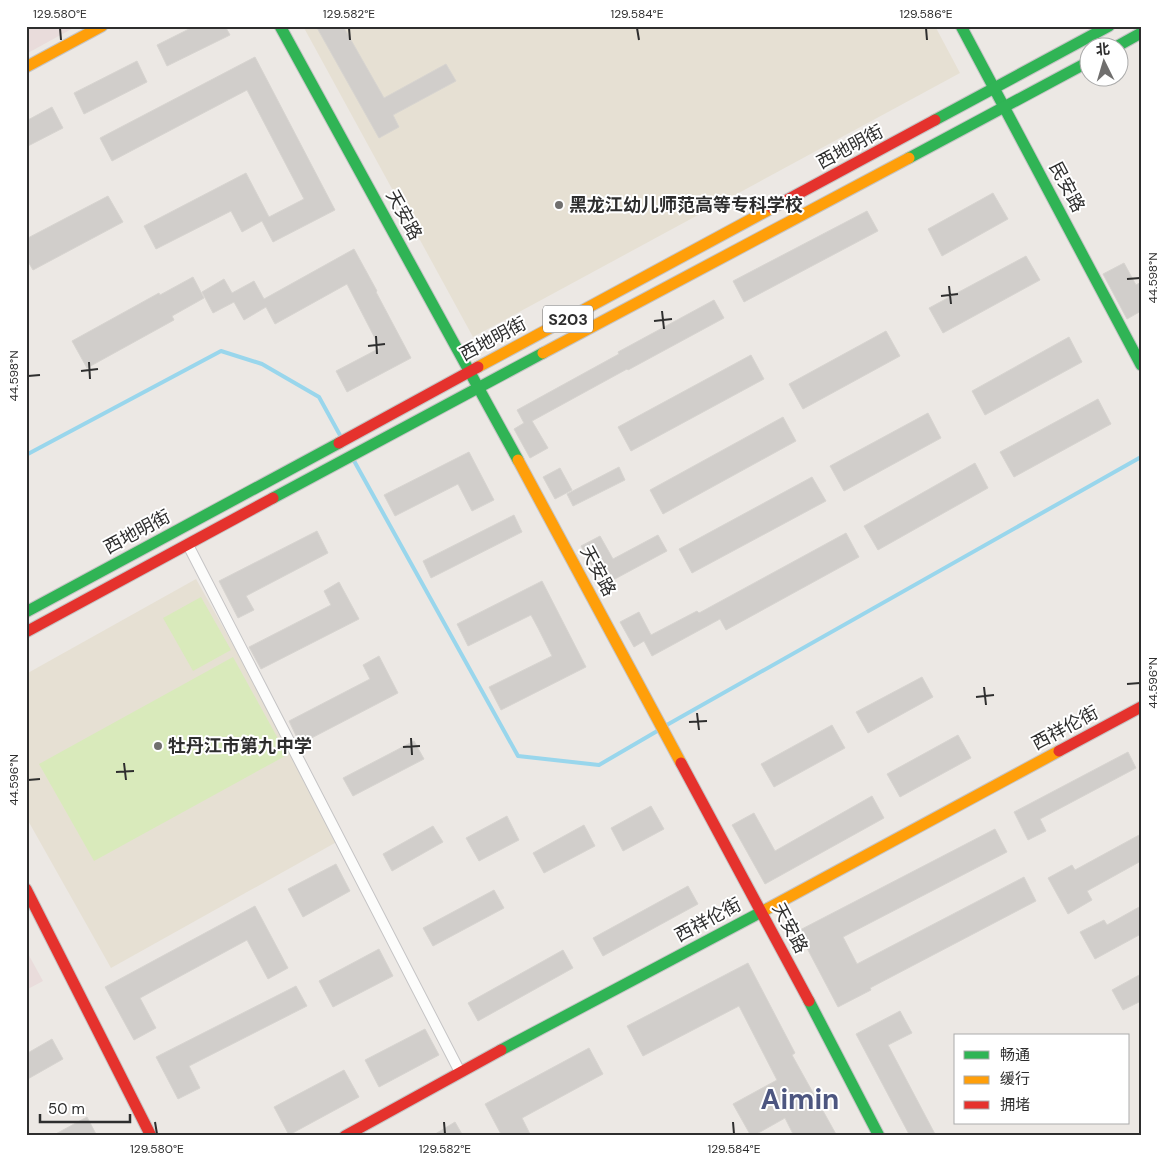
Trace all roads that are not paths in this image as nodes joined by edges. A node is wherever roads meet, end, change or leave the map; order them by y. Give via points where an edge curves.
1 (102, 26) edge
2 (280, 26) edge
3 (961, 26) edge
4 (1109, 26) edge
5 (1080, 66) edge
6 (26, 67) edge
7 (994, 88) junction
8 (1004, 106) junction
9 (1141, 365) edge
10 (470, 372) junction
11 (479, 387) junction
12 (188, 545) junction
13 (26, 612) edge
14 (26, 632) edge
15 (1141, 707) edge
16 (26, 889) edge
17 (761, 912) junction
18 (460, 1072) junction
19 (151, 1136) edge
20 (345, 1136) edge
21 (879, 1136) edge

1 - 6 street
2 - 10 street, 天安路
3 - 7 street, 民安路
4 - 7 street, 西地明街 / S203
5 - 8 street, 西地明街 / S203
7 - 8 street, 民安路
7 - 10 street, 西地明街 / S203
8 - 9 street, 民安路
8 - 11 street, 西地明街 / S203
10 - 11 street, 天安路
10 - 13 street, 西地明街 / S203
11 - 12 street, 西地明街 / S203
11 - 17 street, 天安路
12 - 14 street, 西地明街 / S203
12 - 18 street
15 - 17 street, 西祥伦街
16 - 19 street
17 - 18 street, 西祥伦街
17 - 21 street, 天安路
18 - 20 street, 西祥伦街

